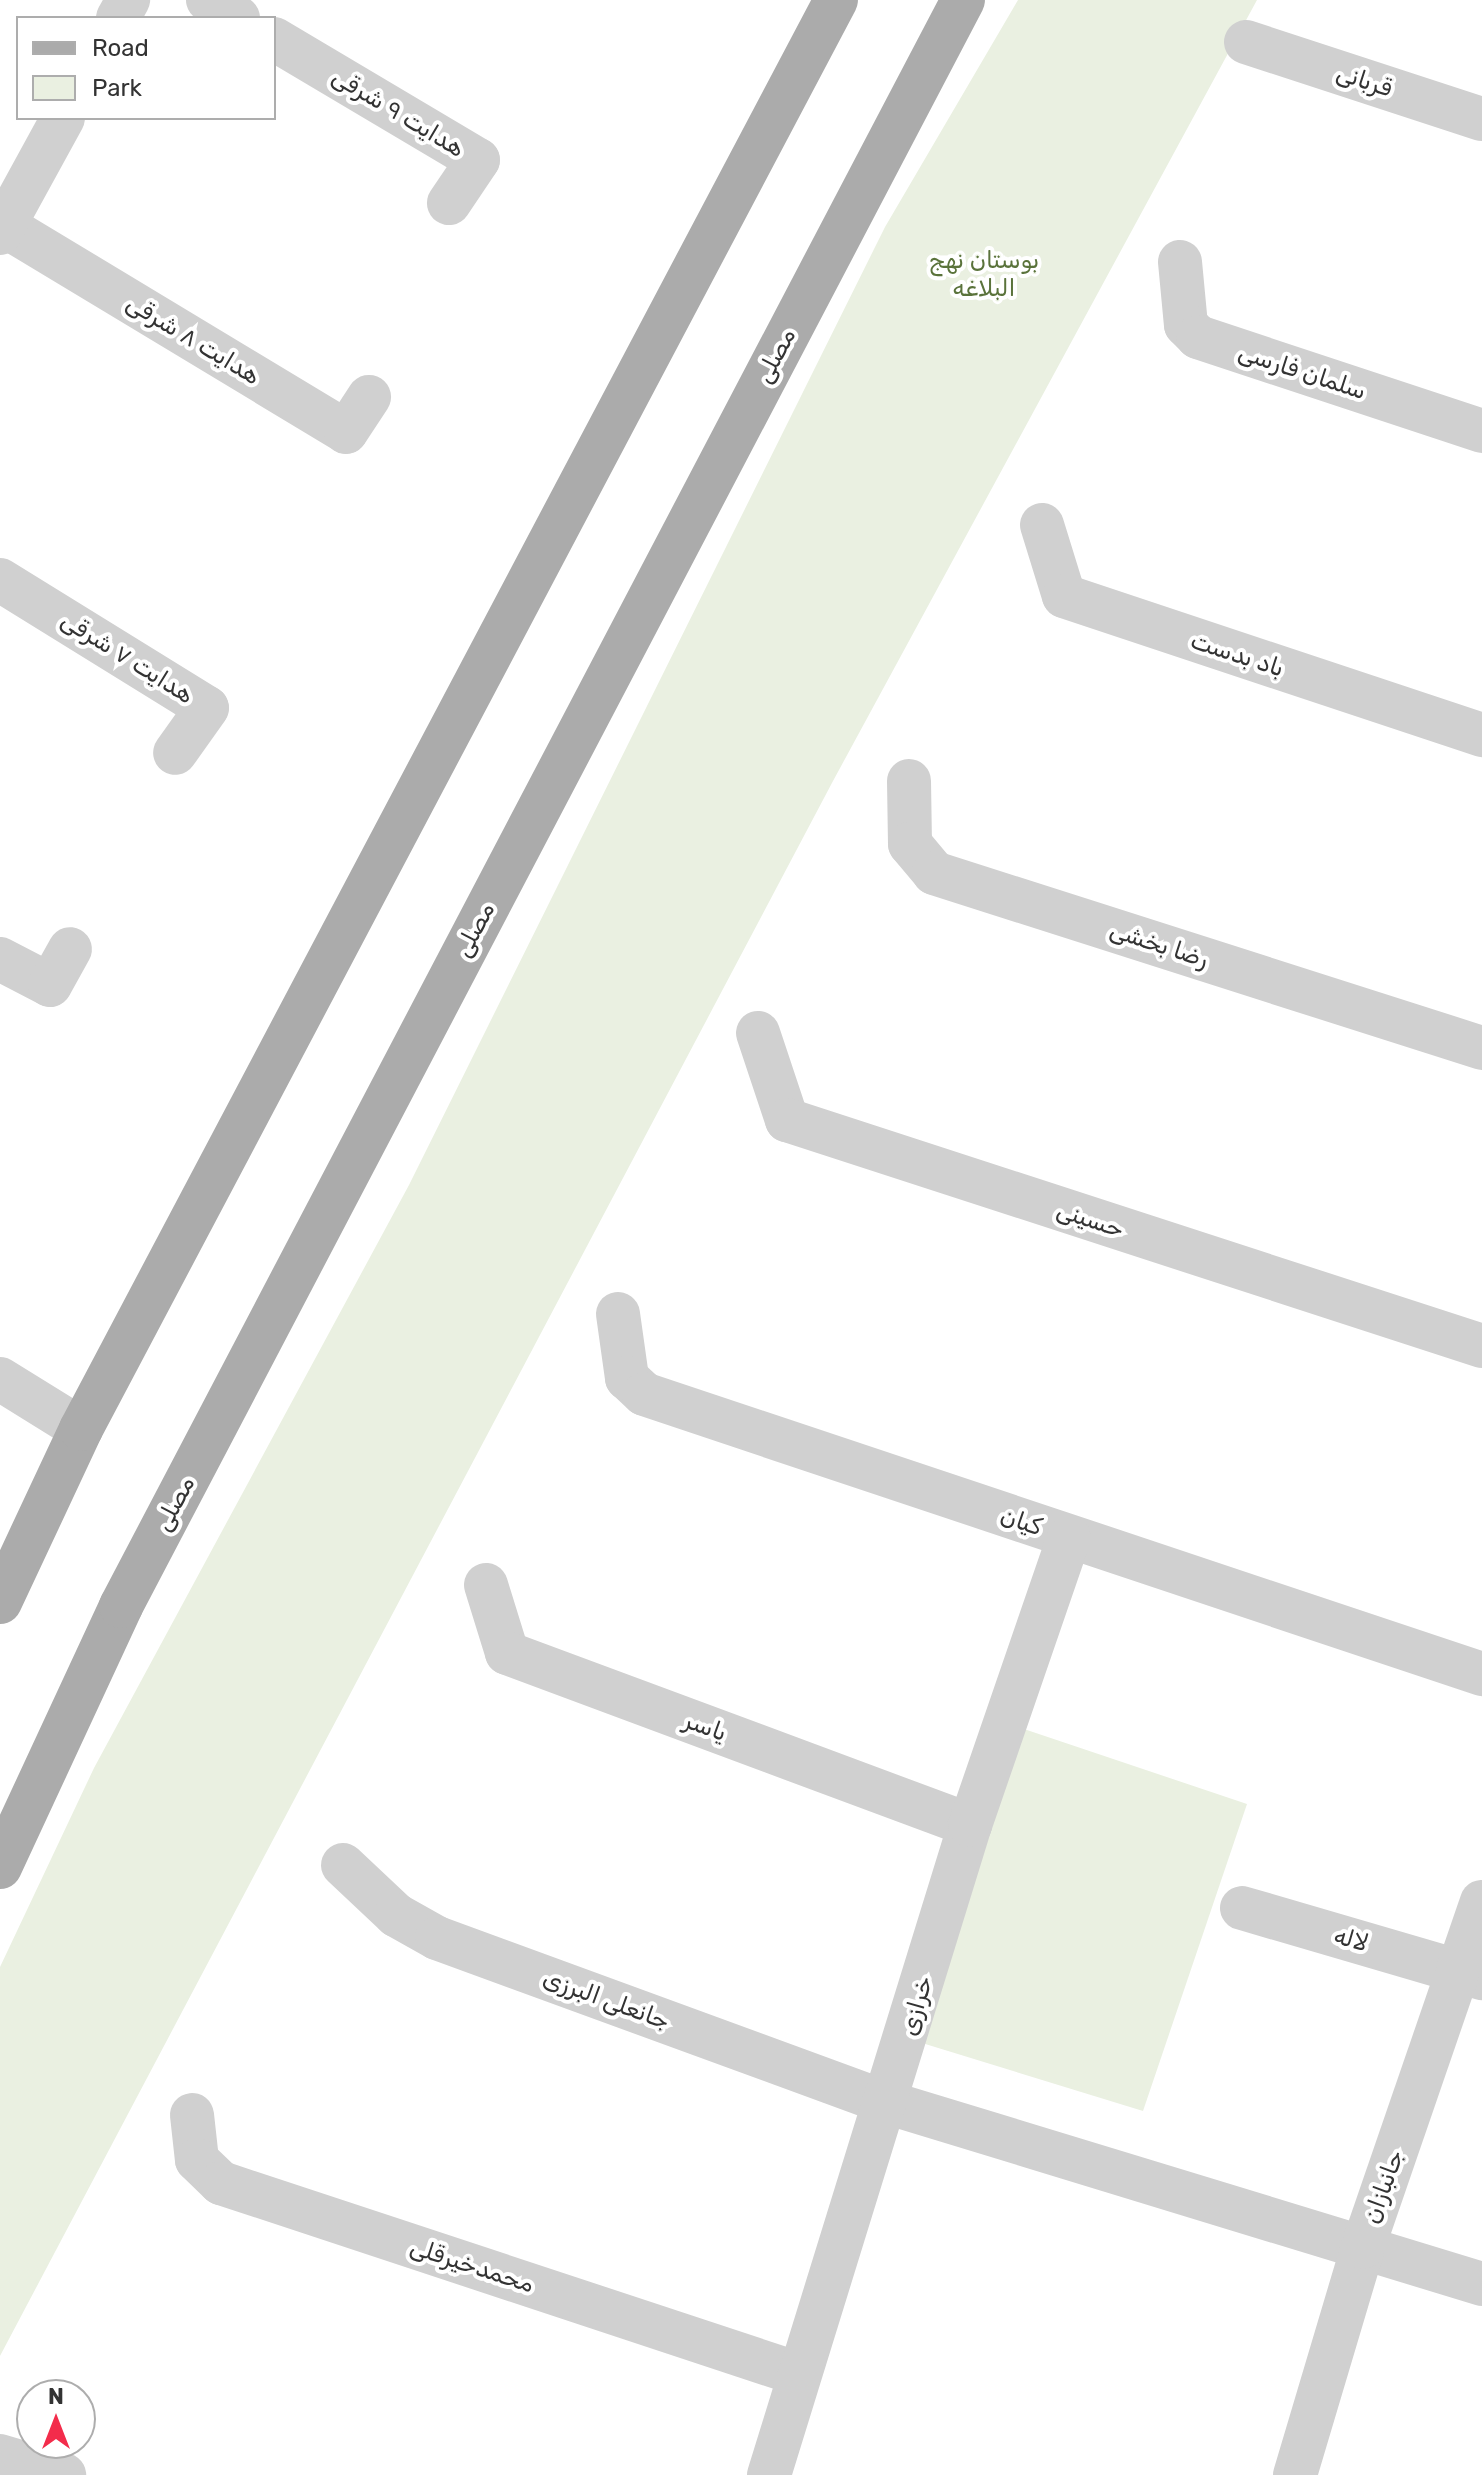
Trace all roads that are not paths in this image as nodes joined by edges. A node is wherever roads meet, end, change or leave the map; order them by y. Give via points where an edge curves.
1 (208, 0) edge
2 (836, 0) edge
3 (963, 0) edge
4 (235, 16) edge
5 (276, 40) edge
6 (1246, 42) dead end
7 (1482, 119) edge
8 (62, 120) edge
9 (449, 203) dead end
10 (1, 227) edge
11 (1180, 262) dead end
12 (369, 397) dead end
13 (1482, 431) edge
14 (1042, 525) dead end
15 (0, 580) edge
16 (1482, 735) edge
17 (175, 753) dead end
18 (909, 781) dead end
19 (70, 949) dead end
20 (0, 959) edge
21 (758, 1033) dead end
22 (1482, 1048) edge
23 (618, 1314) dead end
24 (1482, 1346) edge
25 (0, 1379) edge
26 (81, 1429) junction
27 (1069, 1538) junction
28 (486, 1585) dead end
29 (0, 1602) edge
30 (1482, 1674) edge
31 (970, 1825) junction
32 (343, 1865) dead end
33 (0, 1867) edge
34 (1482, 1902) edge
35 (1242, 1908) dead end
36 (1472, 1974) edge
37 (889, 2103) junction
38 (192, 2115) dead end
39 (1363, 2247) junction
40 (1482, 2284) edge
41 (799, 2374) junction
42 (0, 2456) edge
43 (64, 2475) edge
44 (769, 2475) edge
45 (1295, 2475) edge

1 - 4 street
2 - 26 main road
3 - 33 main road, مصلی via 129,1592
5 - 9 street, هدایت ۹ شرقی via 478,160
6 - 7 street, قربانی
8 - 10 street
10 - 12 street, هدایت ۸ شرقی via 346,432
11 - 13 street, سلمان فارسی via 1186,325 1198,337
14 - 16 street, باد بدست via 1064,596
15 - 17 street, هدایت ۷ شرقی via 207,708
18 - 22 street, رضا بخشی via 910,844 934,873
19 - 20 street via 50,985
21 - 24 street, حسینی via 787,1120
23 - 27 street, کیان via 627,1378 644,1394
25 - 26 street
26 - 29 main road
27 - 30 street, کیان
27 - 31 street, خرازی
28 - 31 street, یاسر via 507,1653
31 - 37 street, خرازی
32 - 37 street, جانعلی البرزی via 418,1930
34 - 36 street, جانبازان
35 - 36 street, لاله
36 - 39 street, جانبازان
37 - 39 street, جانعلی البرزی
37 - 41 street, خرازی
38 - 41 street, محمدخیرقلی via 197,2160 221,2183
39 - 40 street, جانعلی البرزی
39 - 45 street, جانبازان
41 - 44 street, خرازی
42 - 43 street

